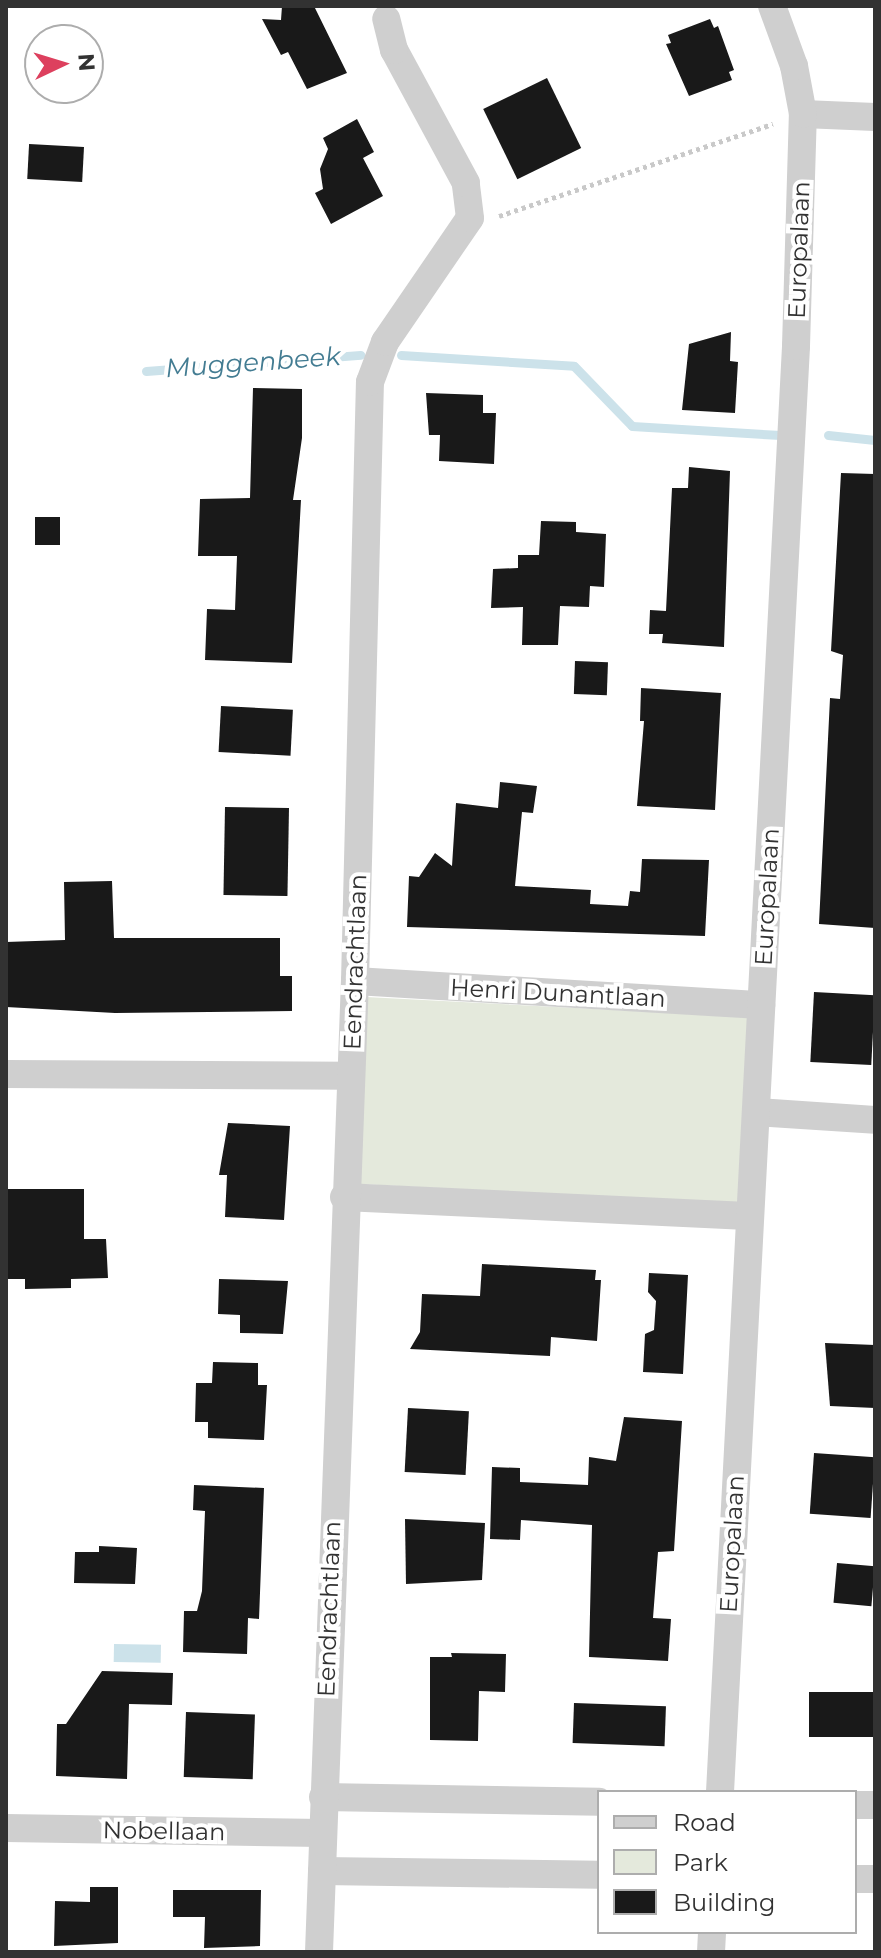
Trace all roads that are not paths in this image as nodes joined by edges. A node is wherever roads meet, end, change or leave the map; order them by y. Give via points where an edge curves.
1 (772, 6) edge
2 (386, 19) dead end
3 (803, 114) junction
4 (875, 117) edge
5 (355, 981) junction
6 (761, 1005) junction
7 (6, 1074) edge
8 (350, 1076) junction
9 (756, 1112) junction
10 (875, 1120) edge
11 (344, 1197) junction
12 (748, 1216) junction
13 (720, 1790) edge
14 (323, 1797) junction
15 (597, 1802) edge
16 (6, 1828) edge
17 (322, 1833) junction
18 (322, 1871) junction
19 (597, 1875) edge
20 (319, 1952) edge

1 - 3 street, Europalaan via 794,66
2 - 5 street, Eendrachtlaan via 394,50 466,183 470,218 385,342 370,382
3 - 4 street
3 - 6 street, Europalaan
5 - 6 street, Henri Dunantlaan
5 - 8 street, Eendrachtlaan
6 - 9 street, Europalaan
7 - 8 street
8 - 11 street, Eendrachtlaan
9 - 10 street
9 - 12 street, Europalaan
11 - 12 street
11 - 14 street, Eendrachtlaan
12 - 13 street, Europalaan
14 - 15 street
14 - 17 street, Eendrachtlaan
16 - 17 street, Nobellaan
17 - 18 street, Eendrachtlaan
18 - 19 street
18 - 20 street, Eendrachtlaan

